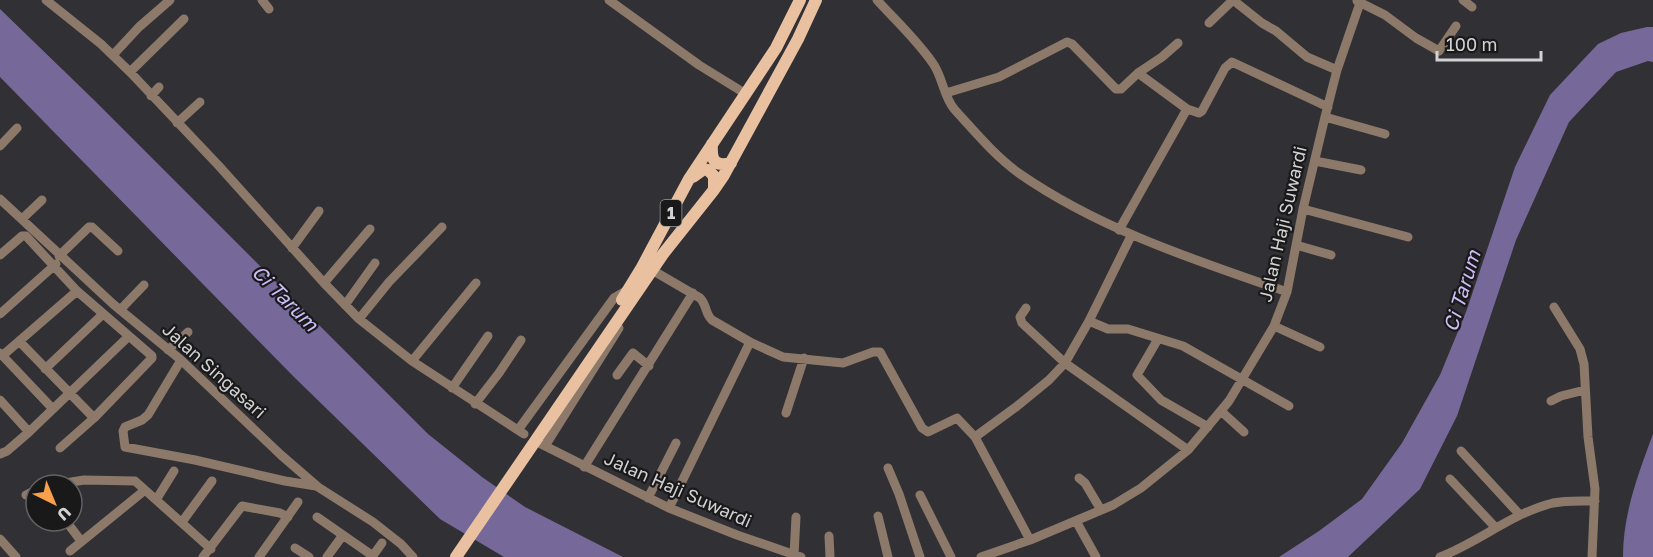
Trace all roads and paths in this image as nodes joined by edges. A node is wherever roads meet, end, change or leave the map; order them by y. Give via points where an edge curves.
1 (46, 0) edge
2 (170, 0) edge
3 (262, 0) edge
4 (609, 0) edge
5 (800, 0) edge
6 (816, 0) edge
7 (877, 0) edge
8 (1233, 0) edge
9 (1463, 0) edge
10 (1358, 1) edge
11 (1472, 6) dead end
12 (269, 9) dead end
13 (184, 19) dead end
14 (1209, 23) dead end
15 (1456, 26) dead end
16 (1178, 43) dead end
17 (113, 55) junction
18 (1337, 70) junction
19 (130, 72) junction
20 (1138, 73) junction
21 (159, 87) dead end
22 (946, 93) junction
23 (746, 94) junction
24 (151, 96) junction
25 (200, 102) dead end
26 (1328, 107) junction
27 (1187, 109) junction
28 (1325, 117) junction
29 (177, 123) junction
30 (17, 128) dead end
31 (1385, 134) dead end
32 (712, 144) junction
33 (0, 146) edge
34 (1316, 160) junction
35 (731, 163) junction
36 (1361, 170) dead end
37 (689, 179) junction
38 (713, 191) junction
39 (0, 198) edge
40 (42, 200) dead end
41 (1303, 208) junction
42 (319, 211) dead end
43 (22, 219) junction
44 (442, 227) dead end
45 (370, 229) dead end
46 (1119, 230) junction
47 (1131, 236) junction
48 (1408, 237) dead end
49 (1296, 245) junction
50 (292, 248) junction
51 (118, 251) dead end
52 (0, 255) edge
53 (1331, 255) dead end
54 (61, 257) junction
55 (375, 263) dead end
56 (53, 267) junction
57 (655, 272) junction
58 (476, 283) dead end
59 (324, 284) junction
60 (144, 285) dead end
61 (629, 289) junction
62 (77, 291) junction
63 (1287, 292) junction
64 (693, 293) junction
65 (345, 304) junction
66 (1554, 307) dead end
67 (1026, 308) dead end
68 (120, 310) junction
69 (0, 314) edge
70 (103, 314) junction
71 (360, 319) junction
72 (1089, 321) junction
73 (1274, 326) junction
74 (188, 332) dead end
75 (129, 336) junction
76 (488, 336) dead end
77 (1158, 339) junction
78 (521, 340) dead end
79 (19, 341) junction
80 (750, 342) junction
81 (1320, 347) dead end
82 (168, 350) junction
83 (1, 355) edge
84 (804, 358) junction
85 (181, 360) junction
86 (412, 361) junction
87 (1065, 363) junction
88 (649, 366) junction
89 (45, 369) junction
90 (617, 375) dead end
91 (1242, 380) junction
92 (452, 388) junction
93 (1585, 390) junction
94 (69, 394) junction
95 (0, 400) edge
96 (1551, 401) dead end
97 (475, 404) junction
98 (1289, 406) dead end
99 (53, 409) junction
100 (1221, 412) junction
101 (786, 413) dead end
102 (94, 418) junction
103 (543, 424) junction
104 (1208, 427) junction
105 (29, 432) junction
106 (1244, 432) dead end
107 (975, 437) junction
108 (676, 443) dead end
109 (60, 448) dead end
110 (1188, 450) junction
111 (1461, 451) dead end
112 (0, 454) edge
113 (584, 466) junction
114 (888, 468) dead end
115 (174, 471) dead end
116 (1079, 478) dead end
117 (1450, 479) dead end
118 (84, 480) edge
119 (212, 481) dead end
120 (318, 487) junction
121 (145, 490) junction
122 (920, 495) dead end
123 (648, 498) junction
124 (156, 500) junction
125 (1595, 501) junction
126 (298, 502) dead end
127 (669, 508) junction
128 (1101, 510) junction
129 (878, 516) dead end
130 (1520, 516) junction
131 (317, 517) dead end
132 (796, 517) dead end
133 (288, 518) junction
134 (1076, 521) junction
135 (182, 522) junction
136 (1496, 528) junction
137 (75, 533) edge
138 (343, 535) junction
139 (829, 536) dead end
140 (0, 539) edge
141 (1030, 540) junction
142 (81, 541) junction
143 (382, 543) dead end
144 (295, 548) dead end
145 (211, 549) junction
146 (1461, 549) junction
147 (70, 550) dead end
148 (373, 556) edge
149 (798, 556) edge
150 (1096, 556) edge
151 (16, 557) edge
152 (203, 557) edge
153 (259, 557) edge
154 (309, 557) edge
155 (327, 557) edge
156 (412, 557) edge
157 (449, 557) edge
158 (456, 557) edge
159 (830, 557) edge
160 (888, 557) edge
161 (920, 557) edge
162 (951, 557) edge
163 (981, 557) edge
164 (1440, 557) edge
165 (1468, 557) edge
166 (1592, 557) edge

1 - 17 street
2 - 17 street
3 - 12 street
4 - 23 street
5 - 23 main road, 1
6 - 35 main road, 1
7 - 22 street via 927,55
8 - 14 street
8 - 18 street via 1307,57
9 - 11 street
10 - 15 street via 1439,51
10 - 18 street, Jalan Haji Suwardi
13 - 19 street
16 - 20 street
17 - 19 street
18 - 26 street, Jalan Haji Suwardi
19 - 24 street
20 - 22 street via 1116,89 1067,42 999,77
20 - 27 street
21 - 24 street
22 - 46 street via 954,109 1011,167
23 - 32 main road, 1
24 - 29 street
25 - 29 street
26 - 27 street via 1232,62 1202,111
26 - 28 street, Jalan Haji Suwardi
27 - 46 street
28 - 31 street
28 - 34 street, Jalan Haji Suwardi
29 - 50 street
30 - 33 street
32 - 35 main road via 711,154 716,162
32 - 37 main road, 1
34 - 36 street
34 - 41 street, Jalan Haji Suwardi
35 - 38 main road, 1
37 - 38 main road via 708,170 714,176
37 - 61 main road, 1
38 - 57 main road, 1 via 670,244
39 - 43 street, Jalan Singasari
40 - 43 street
41 - 48 street
41 - 49 street, Jalan Haji Suwardi
42 - 50 street
43 - 54 street, Jalan Singasari
44 - 71 street
45 - 59 street
46 - 47 street
47 - 63 street
47 - 72 street
49 - 53 street
49 - 63 street, Jalan Haji Suwardi
50 - 59 street
51 - 54 street via 88,226
52 - 56 street via 24,235
54 - 56 street
54 - 68 street, Jalan Singasari
55 - 65 street
56 - 62 street
56 - 69 street
57 - 64 street
57 - 103 main road, 1
57 - 113 street, Jalan Haji Suwardi via 543,445
58 - 86 street
59 - 65 street
60 - 68 street
61 - 97 street via 614,298 521,432
61 - 103 main road, 1
62 - 70 street
62 - 79 street
63 - 73 street, Jalan Haji Suwardi
64 - 80 street via 703,300 710,318
64 - 88 street
65 - 71 street
66 - 93 street via 1582,355
67 - 87 street via 1020,317 1022,323
68 - 82 street, Jalan Singasari
70 - 75 street
70 - 89 street
71 - 86 street
72 - 77 street
72 - 87 street
73 - 81 street
73 - 91 street, Jalan Haji Suwardi
74 - 82 street
75 - 94 street
75 - 102 street via 152,358
76 - 92 street
77 - 91 street via 1183,346
77 - 104 street via 1137,375 1161,400
78 - 97 street
79 - 83 street
79 - 89 street
80 - 84 street via 778,355
80 - 127 street
82 - 85 street, Jalan Singasari
83 - 99 street
84 - 101 street
84 - 107 street via 843,363 880,352 922,428 928,432 957,418
85 - 120 street, Jalan Singasari
85 - 120 street via 150,413 125,427 125,447
86 - 92 street
87 - 107 street
87 - 110 street
88 - 90 street via 633,353
88 - 113 street
89 - 94 street
91 - 98 street
91 - 100 street, Jalan Haji Suwardi
92 - 97 street
93 - 96 street
93 - 125 street
94 - 99 street
94 - 102 street
95 - 105 street
99 - 105 street
100 - 104 street, Jalan Haji Suwardi
100 - 106 street
102 - 109 street
103 - 157 main road, 1
103 - 158 main road, 1
104 - 110 street, Jalan Haji Suwardi
105 - 112 street
107 - 141 street
108 - 123 street
110 - 128 street, Jalan Haji Suwardi via 1141,488
111 - 130 street
113 - 123 street, Jalan Haji Suwardi
114 - 161 street
115 - 124 street
116 - 128 street
117 - 136 street
118 - 121 street via 135,481
119 - 135 street
120 - 156 street, Jalan Singasari via 364,515
121 - 124 street
121 - 142 street
122 - 162 street
123 - 127 street, Jalan Haji Suwardi
124 - 135 street
125 - 130 street via 1555,502
125 - 166 street
126 - 133 street
127 - 149 street, Jalan Haji Suwardi
128 - 134 street, Jalan Haji Suwardi
129 - 160 street
130 - 136 street
131 - 138 street
132 - 149 street
133 - 145 street via 242,506
133 - 153 street
134 - 141 street, Jalan Haji Suwardi
134 - 150 street
135 - 145 street
136 - 146 street
137 - 142 street
138 - 148 street
138 - 155 street
139 - 159 street
140 - 151 street
141 - 163 street, Jalan Haji Suwardi
142 - 147 street
143 - 148 street
144 - 154 street
145 - 152 street
146 - 164 street
146 - 165 street

